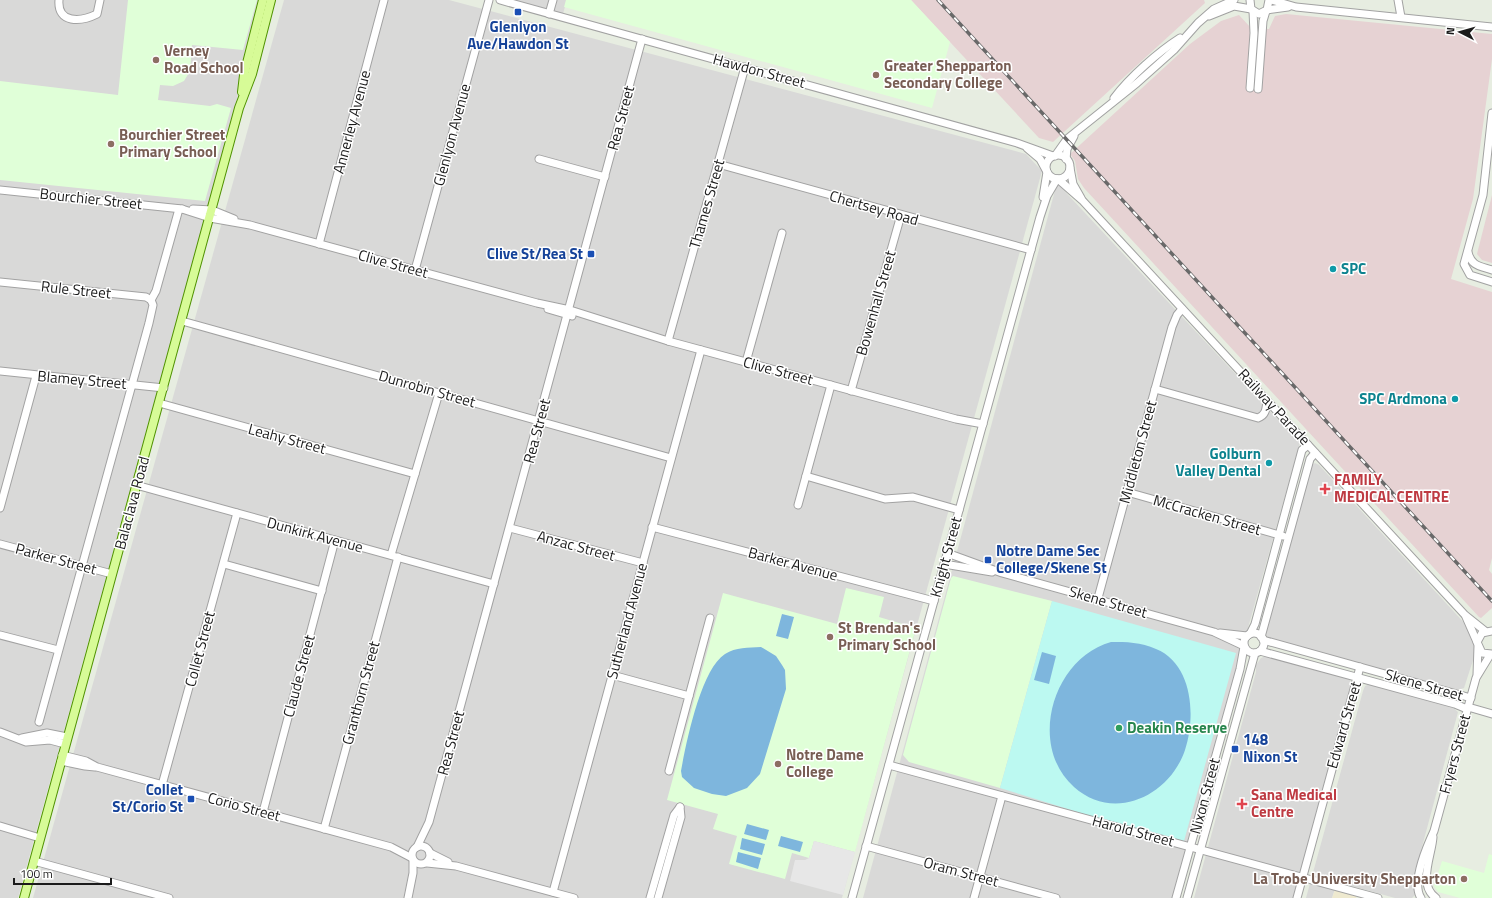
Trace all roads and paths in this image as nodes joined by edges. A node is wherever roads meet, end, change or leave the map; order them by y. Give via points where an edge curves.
1 (58, 0) edge
2 (100, 0) edge
3 (263, 0) edge
4 (271, 0) edge
5 (384, 0) edge
6 (489, 0) edge
7 (500, 0) edge
8 (553, 0) edge
9 (1234, 0) edge
10 (1250, 0) edge
11 (1270, 0) edge
12 (1398, 0) edge
13 (1296, 7) junction
14 (1252, 10) junction
15 (1266, 11) junction
16 (549, 14) junction
17 (1205, 17) junction
18 (1401, 17) junction
19 (1492, 27) edge
20 (642, 39) junction
21 (745, 67) junction
22 (1250, 88) dead end
23 (1258, 89) dead end
24 (239, 108) junction
25 (1492, 113) edge
26 (1080, 130) junction
27 (1017, 142) junction
28 (1054, 156) junction
29 (539, 159) dead end
30 (1068, 162) junction
31 (718, 164) junction
32 (1047, 171) junction
33 (605, 177) junction
34 (1057, 179) junction
35 (0, 190) edge
36 (1082, 200) junction
37 (180, 209) junction
38 (211, 214) junction
39 (901, 215) junction
40 (1040, 217) junction
41 (782, 232) dead end
42 (319, 244) junction
43 (1030, 250) junction
44 (1468, 252) junction
45 (416, 270) junction
46 (1492, 270) edge
47 (0, 282) edge
48 (1492, 282) edge
49 (151, 300) junction
50 (1182, 309) junction
51 (569, 313) junction
52 (182, 321) junction
53 (668, 341) junction
54 (701, 350) junction
55 (746, 362) junction
56 (0, 372) edge
57 (36, 376) junction
58 (132, 384) junction
59 (831, 385) junction
60 (164, 388) junction
61 (1155, 389) junction
62 (851, 391) junction
63 (439, 393) junction
64 (1267, 401) junction
65 (159, 403) junction
66 (539, 421) junction
67 (982, 426) junction
68 (1308, 445) junction
69 (1316, 453) junction
70 (671, 458) junction
71 (415, 474) junction
72 (806, 476) junction
73 (136, 485) junction
74 (1127, 492) junction
75 (798, 505) dead end
76 (0, 508) edge
77 (959, 510) junction
78 (237, 513) junction
79 (652, 527) junction
80 (510, 528) junction
81 (1279, 535) junction
82 (1287, 537) junction
83 (335, 540) junction
84 (0, 544) edge
85 (947, 553) junction
86 (394, 556) junction
87 (643, 563) junction
88 (224, 564) junction
89 (944, 564) junction
90 (80, 566) junction
91 (1002, 573) junction
92 (112, 574) junction
93 (494, 584) junction
94 (322, 590) junction
95 (1098, 598) junction
96 (934, 601) junction
97 (1465, 615) junction
98 (710, 618) dead end
99 (1489, 629) edge
100 (1214, 632) junction
101 (0, 635) edge
102 (1248, 635) junction
103 (1262, 638) junction
104 (1477, 644) junction
105 (1244, 647) junction
106 (58, 650) junction
107 (1257, 652) junction
108 (1491, 654) edge
109 (1360, 667) junction
110 (612, 676) junction
111 (1357, 677) junction
112 (1476, 678) junction
113 (689, 696) junction
114 (1471, 698) junction
115 (1468, 708) junction
116 (1492, 714) edge
117 (39, 722) dead end
118 (0, 732) edge
119 (66, 741) junction
120 (62, 758) junction
121 (889, 765) junction
122 (669, 771) dead end
123 (162, 785) junction
124 (1002, 796) junction
125 (263, 812) junction
126 (429, 822) junction
127 (0, 826) edge
128 (324, 829) junction
129 (1434, 830) junction
130 (40, 838) junction
131 (866, 846) junction
132 (416, 847) junction
133 (1191, 847) junction
134 (392, 848) junction
135 (1200, 849) junction
136 (429, 850) junction
137 (413, 860) junction
138 (34, 861) junction
139 (425, 864) junction
140 (456, 866) junction
141 (980, 877) junction
142 (1302, 877) junction
143 (553, 892) junction
144 (409, 895) edge
145 (1425, 897) edge
146 (24, 898) edge
147 (169, 898) edge
148 (574, 898) edge
149 (650, 898) edge
150 (658, 898) edge
151 (852, 898) edge
152 (974, 898) edge
153 (1056, 898) edge
154 (1176, 898) edge
155 (1187, 898) edge
156 (1297, 898) edge
157 (1378, 898) edge

1 - 2 street via 63,17 74,20 90,18 97,14
3 - 24 main road, Balaclava Road via 244,75
4 - 24 main road, Balaclava Road via 252,74
5 - 42 street, Annerley Avenue
6 - 45 street, Glenlyon Avenue
7 - 16 street, Hawdon Street
8 - 16 street
9 - 17 street via 1214,9
10 - 14 street
11 - 13 street
11 - 15 street
12 - 18 street
13 - 15 street
13 - 18 street
14 - 15 street via 1259,14
14 - 17 street via 1234,6
14 - 22 street via 1254,33
15 - 23 street via 1263,20
16 - 20 street, Hawdon Street
17 - 26 street via 1169,45 1155,62 1122,88 1111,103
18 - 19 street
20 - 21 street, Hawdon Street
20 - 33 street, Rea Street
21 - 27 street, Hawdon Street
21 - 31 street, Thames Street
24 - 38 main road, Balaclava Road
25 - 44 street via 1483,195
26 - 28 street via 1067,139
26 - 30 street via 1067,148
27 - 28 street, Hawdon Street
27 - 32 street, Hawdon Street via 1033,153
28 - 30 street via 1061,156
28 - 32 street via 1048,160
29 - 33 street
30 - 34 street via 1067,175
30 - 36 street, Railway Parade via 1073,184
31 - 39 street, Chertsey Road
31 - 53 street, Thames Street
32 - 34 street via 1051,177
32 - 40 street, Knight Street
33 - 51 street, Rea Street
34 - 36 street, Railway Parade
34 - 40 street, Knight Street
35 - 37 street, Bourchier Street
36 - 50 street, Railway Parade
37 - 38 street, Bourchier Street
37 - 49 street via 156,291
38 - 42 street, Clive Street
38 - 52 main road, Balaclava Road
39 - 43 street, Chertsey Road
39 - 62 street, Bowenhall Street
40 - 43 street, Knight Street
41 - 55 street
42 - 45 street, Clive Street
43 - 67 street, Knight Street
44 - 46 street via 1473,264
44 - 48 street via 1464,264 1470,275
45 - 51 street, Clive Street
47 - 49 street, Rule Street via 146,297
49 - 58 street via 152,311
50 - 61 street, Middleton Street via 1174,321
50 - 64 street, Railway Parade
51 - 53 street, Clive Street
51 - 66 street, Rea Street
52 - 60 main road, Balaclava Road
52 - 63 street, Dunrobin Street
53 - 54 street, Clive Street
54 - 55 street, Clive Street
54 - 70 street, Sutherland Avenue
55 - 59 street, Clive Street
56 - 57 street, Blamey Street
57 - 58 street, Blamey Street
57 - 76 street
58 - 60 street, Blamey Street
58 - 90 street
59 - 62 street, Clive Street
59 - 72 street
60 - 65 main road, Balaclava Road
61 - 64 street via 1258,418 1263,416
61 - 74 street, Middleton Street
62 - 67 street, Clive Street
63 - 66 street, Dunrobin Street
63 - 71 street, Granthorn Street
64 - 68 street, Railway Parade
65 - 71 street, Leahy Street
65 - 73 main road, Balaclava Road
66 - 70 street, Dunrobin Street
66 - 80 street, Rea Street
67 - 77 street, Knight Street
68 - 69 street, Railway Parade
68 - 81 street via 1302,450
69 - 82 street via 1310,459
69 - 97 street, Railway Parade
70 - 79 street, Sutherland Avenue
71 - 86 street, Granthorn Street
72 - 75 street
72 - 77 street via 885,499 913,497
73 - 78 street, Dunkirk Avenue
73 - 92 main road, Balaclava Road
74 - 81 street, McCracken Street
74 - 95 street, Middleton Street
77 - 85 street, Knight Street
78 - 83 street, Dunkirk Avenue
78 - 88 street, Collet Street
79 - 87 street, Sutherland Avenue
79 - 96 street, Barker Avenue
80 - 87 street, Anzac Street
80 - 93 street, Rea Street
81 - 82 street, McCracken Street
81 - 102 street via 1255,624
82 - 103 street
83 - 86 street, Dunkirk Avenue
83 - 94 street, Claude Street
84 - 90 street, Parker Street
85 - 89 street, Knight Street
85 - 91 street, Skene Street
86 - 93 street, Dunkirk Avenue
86 - 128 street, Granthorn Street
87 - 110 street, Sutherland Avenue
88 - 94 street
88 - 123 street, Collet Street
89 - 91 street, Skene Street
89 - 96 street, Knight Street
90 - 92 street, Parker Street
90 - 106 street
91 - 95 street, Skene Street
92 - 119 main road, Balaclava Road
93 - 126 street, Rea Street
94 - 125 street, Claude Street
95 - 100 street, Skene Street
96 - 121 street, Knight Street
97 - 99 street, Railway Parade
97 - 104 street, Railway Parade
98 - 113 street
99 - 104 street via 1479,636
100 - 102 street, Skene Street
100 - 105 street, Skene Street
101 - 106 street
102 - 103 street via 1256,634
102 - 105 street
103 - 107 street via 1263,647
103 - 109 street, Skene Street
104 - 108 street via 1482,653
104 - 112 street, Fryers Street
105 - 107 street via 1249,652
105 - 133 street, Nixon Street
106 - 117 street
107 - 111 street, Skene Street
107 - 135 street, Nixon Street
108 - 112 street, Fryers Street
109 - 111 street, Edward Street
109 - 114 street, Skene Street
110 - 113 street
110 - 143 street, Sutherland Avenue
111 - 115 street, Skene Street
111 - 142 street, Edward Street
112 - 114 street, Fryers Street
113 - 122 street
114 - 115 street, Fryers Street
115 - 116 street, Skene Street
115 - 129 street, Fryers Street
118 - 119 street via 26,742
119 - 120 main road, Balaclava Road
120 - 123 street, Corio Street via 86,761 97,767
120 - 130 main road, Balaclava Road
121 - 124 street, Harold Street
121 - 131 street, Knight Street
123 - 125 street, Corio Street
124 - 133 street, Harold Street
124 - 141 street
125 - 128 street, Corio Street
126 - 132 street, Rea Street
126 - 136 street, Rea Street
127 - 130 street
128 - 134 street, Corio Street
129 - 145 street, Fryers Street
129 - 145 street, Fryers Street via 1426,848 1418,879 1417,891
130 - 138 main road, Balaclava Road
131 - 141 street, Oram Street
131 - 151 street, Knight Street
132 - 134 street, Corio Street
132 - 136 street via 422,846
132 - 137 street via 412,853
133 - 135 street, Harold Street
133 - 154 street, Nixon Street
134 - 137 street, Corio Street
135 - 142 street, Harold Street
135 - 155 street, Nixon Street
136 - 139 street via 430,858
136 - 140 street
137 - 139 street via 418,864
137 - 144 street
138 - 146 main road, Balaclava Road
138 - 147 street
139 - 140 street
139 - 144 street
140 - 143 street
141 - 152 street
141 - 153 street, Oram Street
142 - 156 street, Edward Street
142 - 157 street, Harold Street
143 - 148 street
149 - 150 street via 674,815 680,807 681,817

